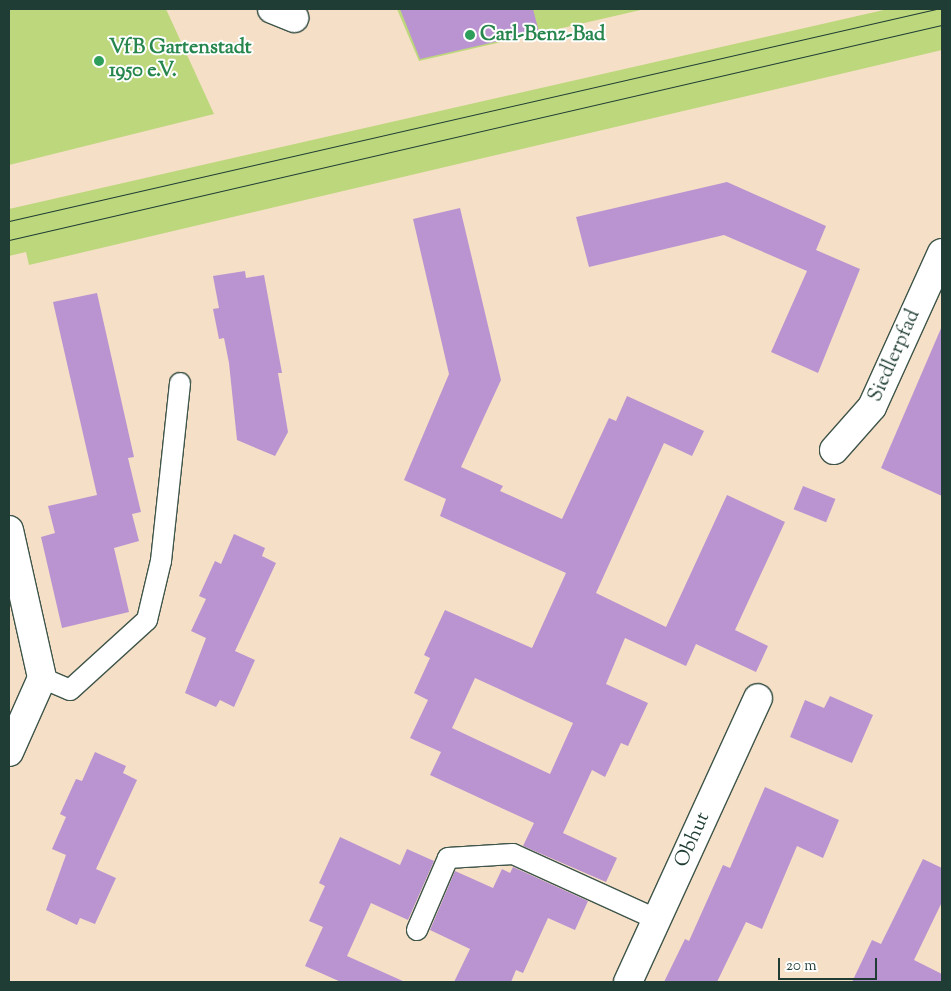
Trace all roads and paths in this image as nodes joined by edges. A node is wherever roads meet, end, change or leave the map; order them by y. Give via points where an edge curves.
1 (942, 254) edge
2 (180, 383) dead end
3 (834, 450) dead end
4 (9, 530) edge
5 (42, 678) junction
6 (758, 698) dead end
7 (9, 752) edge
8 (658, 920) junction
9 (417, 930) dead end
10 (628, 982) edge

1 - 3 street, Siedlerpfad via 872,407
2 - 5 lane via 161,561 147,620 70,690
4 - 5 street
5 - 7 street
6 - 8 street, Obhut
8 - 9 lane via 514,854 448,858
8 - 10 street, Obhut

